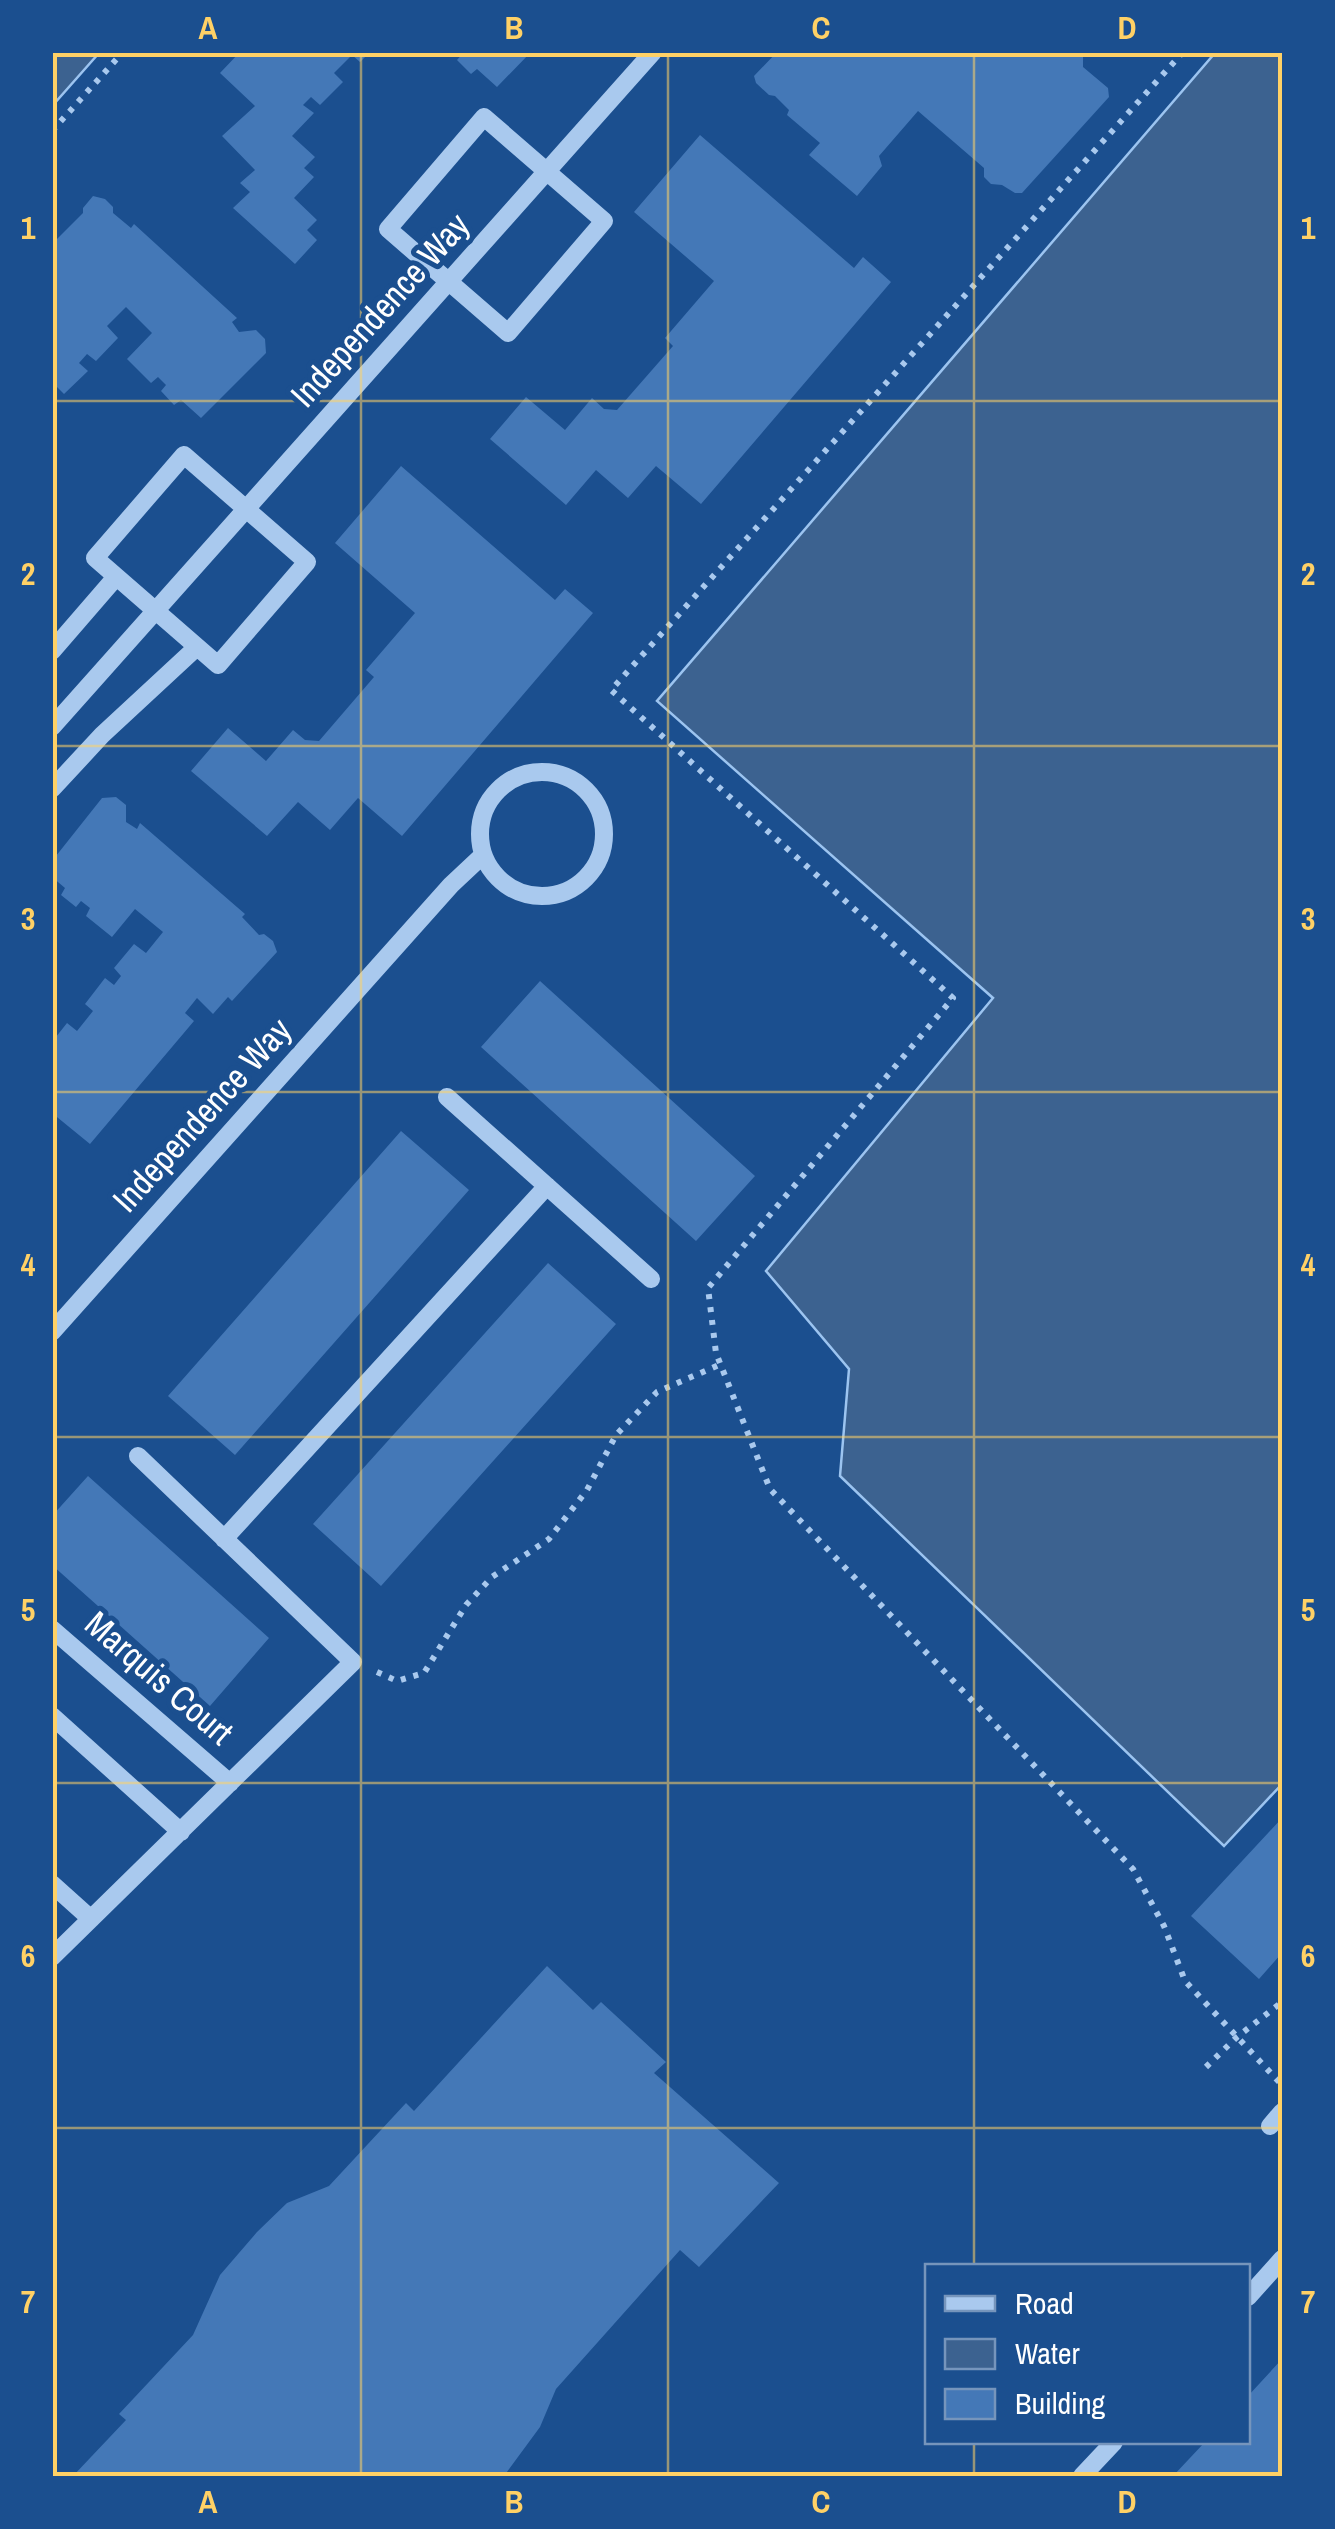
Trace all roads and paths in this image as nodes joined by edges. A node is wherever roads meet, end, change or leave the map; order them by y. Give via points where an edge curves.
1 (124, 52) edge
2 (653, 52) edge
3 (1182, 52) edge
4 (52, 131) edge
5 (547, 172) junction
6 (448, 282) junction
7 (247, 509) junction
8 (116, 577) junction
9 (156, 611) junction
10 (197, 648) junction
11 (52, 651) edge
12 (52, 727) edge
13 (52, 790) edge
14 (484, 854) junction
15 (447, 1097) dead end
16 (547, 1186) junction
17 (651, 1280) dead end
18 (52, 1332) edge
19 (720, 1364) junction
20 (138, 1456) dead end
21 (224, 1539) junction
22 (52, 1629) edge
23 (353, 1662) junction
24 (52, 1716) edge
25 (230, 1783) junction
26 (180, 1832) junction
27 (52, 1884) edge
28 (92, 1919) junction
29 (52, 1958) edge
30 (1282, 2002) edge
31 (1237, 2037) junction
32 (1206, 2067) dead end
33 (1282, 2086) edge
34 (1282, 2260) edge
35 (1250, 2295) edge
36 (1112, 2444) edge
37 (1082, 2476) edge

1 - 4 path
2 - 5 street, Independence Way
3 - 19 path via 610,690 953,998 708,1288
5 - 6 street, Independence Way
5 - 6 street via 604,221 508,334
5 - 6 street via 484,117 388,230
6 - 7 street, Independence Way
7 - 8 street via 184,455 95,558
7 - 9 street, Independence Way
7 - 10 street via 308,562 218,665
8 - 9 street
8 - 11 street
9 - 10 street
9 - 12 street, Independence Way
10 - 13 street
14 - 14 street via 496,876 515,890 538,897 562,894 584,882 598,862 602,814 570,778 523,776 501,788 487,807 480,830
14 - 18 street, Independence Way
15 - 16 street
16 - 17 street
16 - 21 street
19 - 23 path via 657,1392 629,1421 549,1539 492,1577 466,1605 424,1673 397,1681
19 - 31 path via 770,1489 1134,1869 1185,1981
20 - 21 street
21 - 23 street
22 - 25 street, Marquis Court
23 - 25 street, Marquis Court
24 - 26 street
25 - 26 street
26 - 28 street
27 - 28 street
28 - 29 street
30 - 31 path
31 - 32 path
31 - 33 path
34 - 35 street
36 - 37 street

